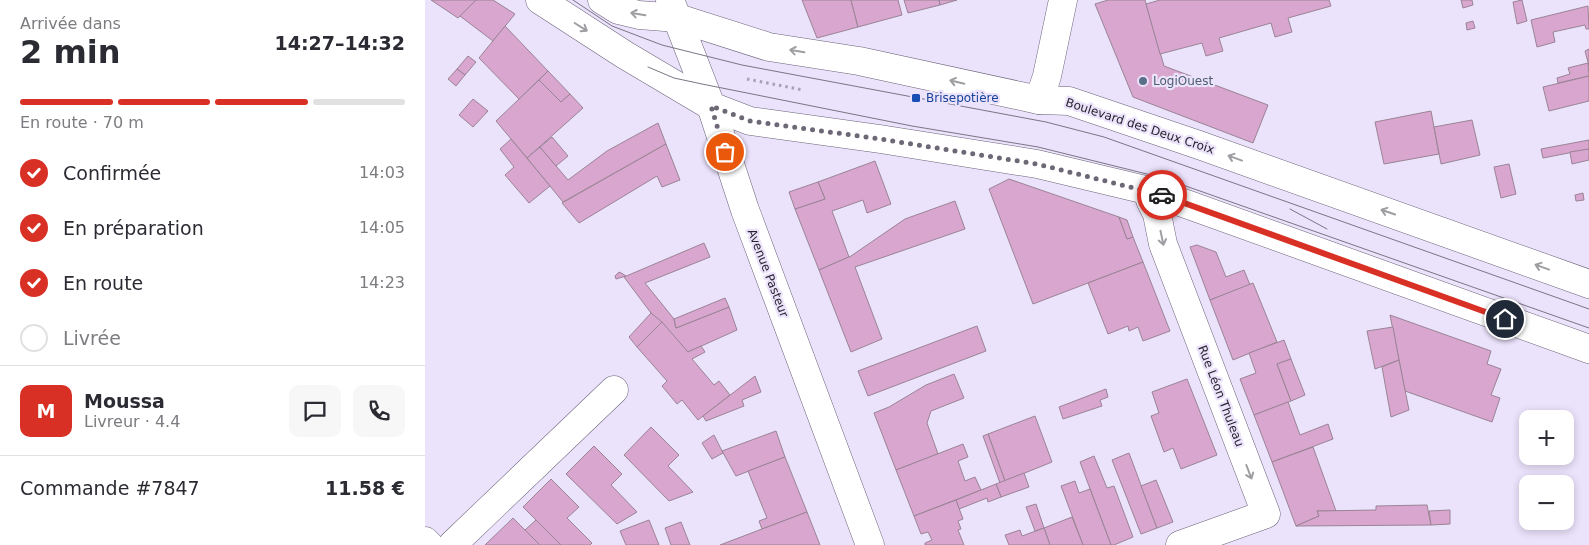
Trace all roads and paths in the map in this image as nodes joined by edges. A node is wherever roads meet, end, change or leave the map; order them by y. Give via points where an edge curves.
1 (540, 0) edge
2 (602, 0) edge
3 (1063, 0) edge
4 (674, 9) edge
5 (747, 79) dead end
6 (803, 90) dead end
7 (1039, 100) junction
8 (711, 106) junction
9 (1150, 191) junction
10 (1589, 284) edge
11 (1589, 349) edge
12 (615, 390) dead end
13 (425, 542) edge
14 (429, 545) edge
15 (452, 545) edge
16 (871, 545) edge
17 (1180, 545) edge

1 -> 8 street
4 -> 2 street, Boulevard des Deux Croix via 625,11
3 - 7 street
7 -> 4 street, Boulevard des Deux Croix via 869,63 769,47
4 - 8 street, Avenue Pasteur
5 - 6 path
10 -> 7 street, Boulevard des Deux Croix via 1087,107 1069,101
8 - 9 street via 750,121 1037,164
8 - 16 street, Avenue Pasteur via 745,210
9 - 11 street
9 -> 17 street, Rue Léon Thuleau via 1163,244 1265,514
12 - 15 street
13 - 14 street

